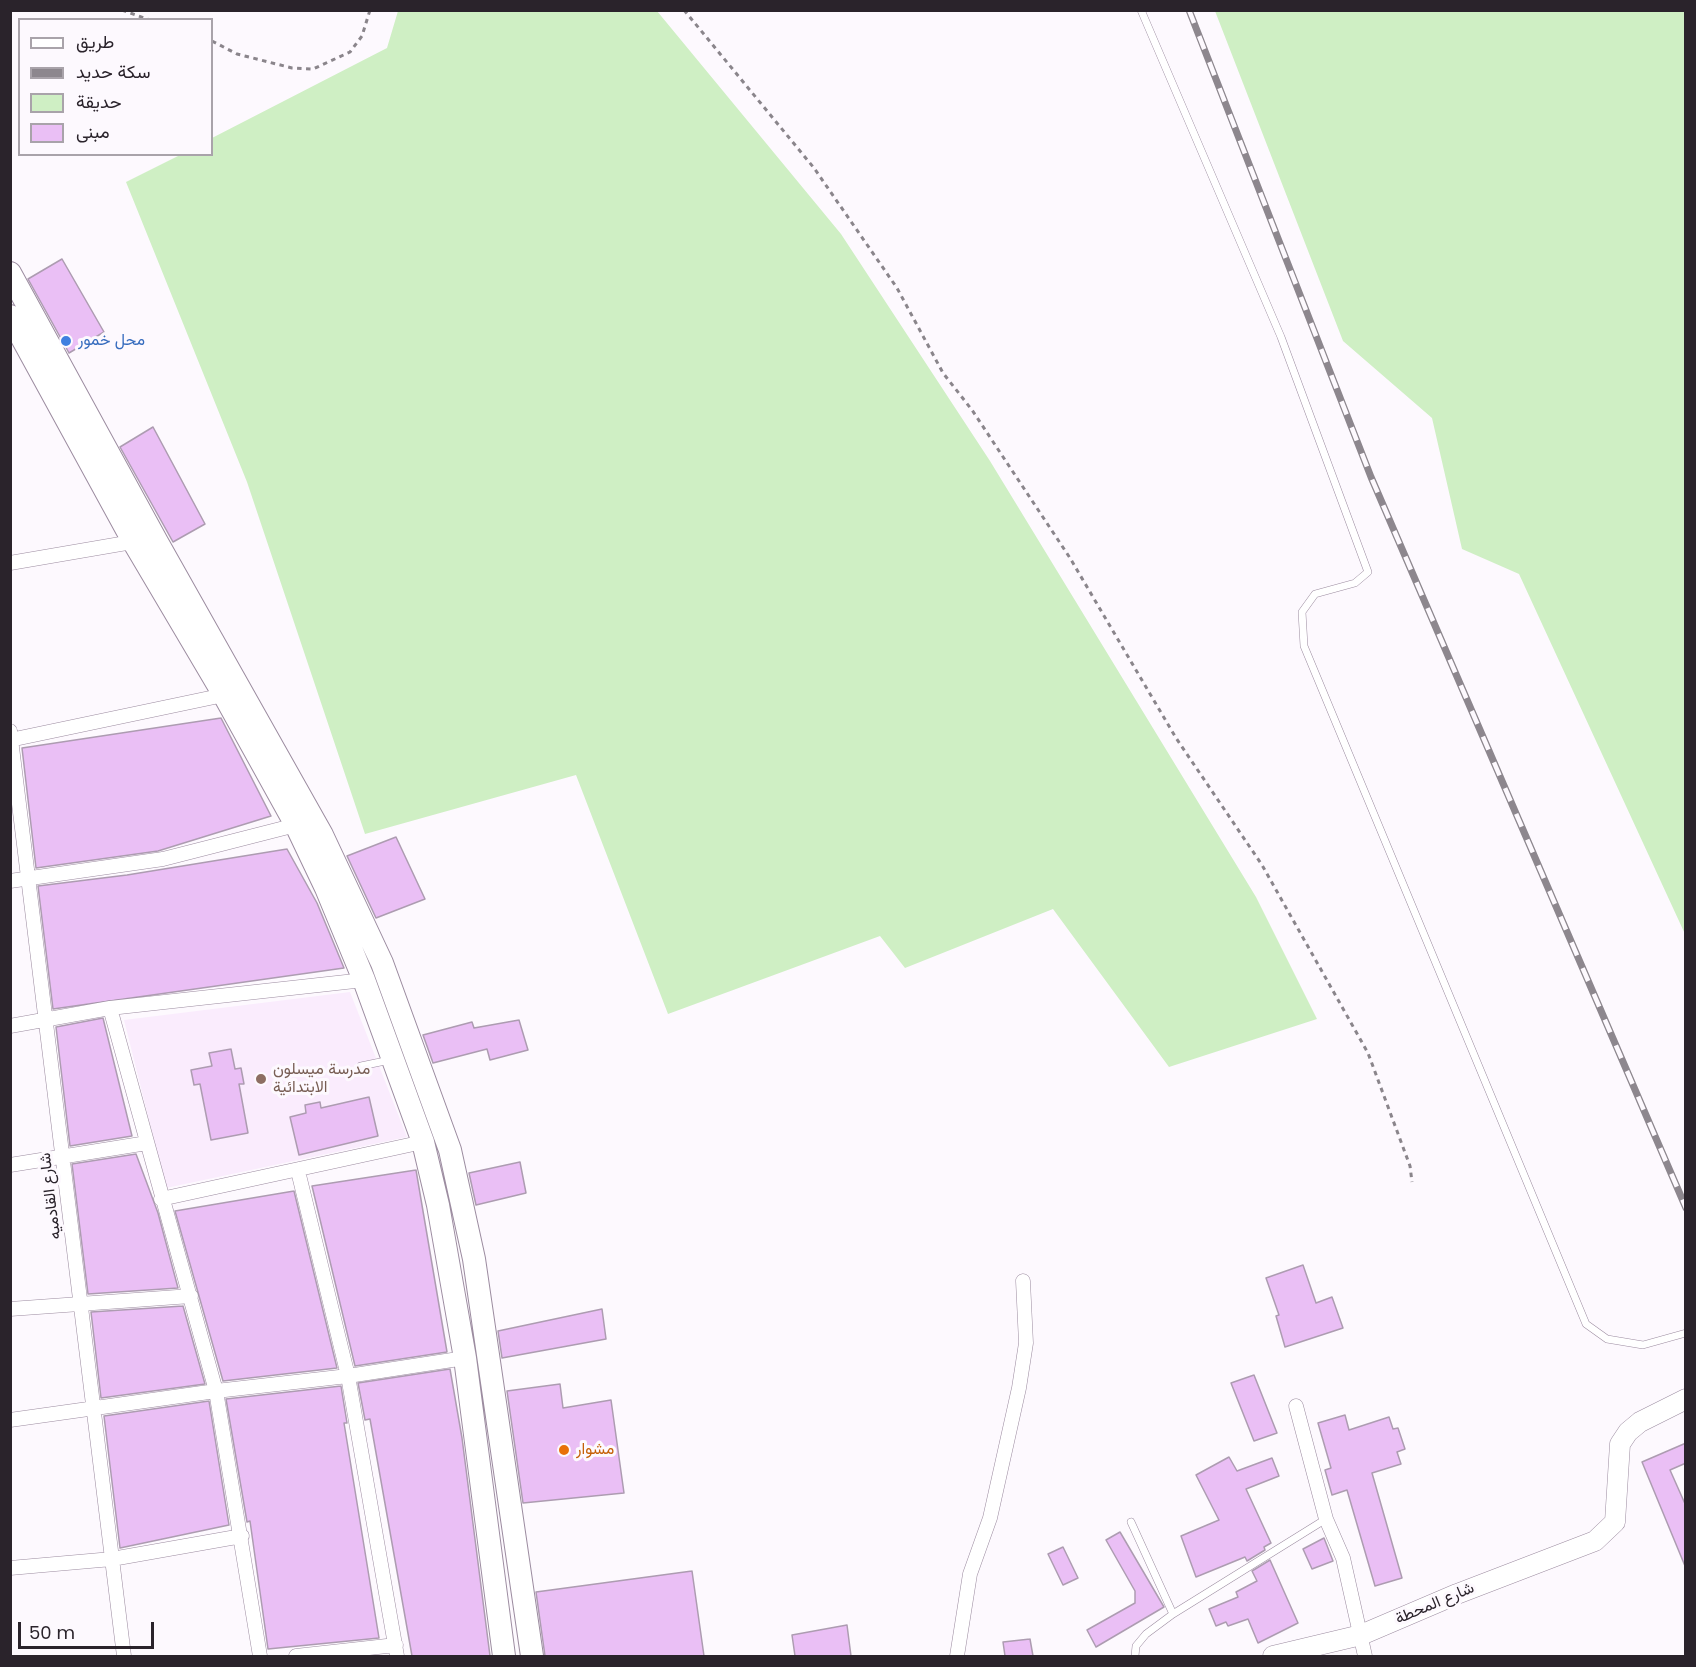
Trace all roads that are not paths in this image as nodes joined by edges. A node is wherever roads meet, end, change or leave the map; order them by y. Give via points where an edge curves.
1 (1141, 10) edge
2 (10, 273) edge
3 (10, 316) edge
4 (133, 541) junction
5 (157, 542) junction
6 (10, 563) edge
7 (224, 695) junction
8 (11, 736) edge
9 (296, 825) junction
10 (322, 835) junction
11 (29, 878) junction
12 (10, 881) edge
13 (364, 980) junction
14 (110, 1008) junction
15 (46, 1020) junction
16 (10, 1026) edge
17 (393, 1060) junction
18 (361, 1066) dead end
19 (423, 1142) junction
20 (147, 1143) junction
21 (63, 1158) junction
22 (10, 1165) edge
23 (298, 1171) junction
24 (162, 1199) junction
25 (1023, 1281) dead end
26 (192, 1296) junction
27 (81, 1305) junction
28 (10, 1309) edge
29 (1686, 1333) edge
30 (465, 1358) junction
31 (348, 1376) junction
32 (216, 1391) junction
33 (1686, 1399) edge
34 (1296, 1406) dead end
35 (94, 1409) junction
36 (10, 1420) edge
37 (1326, 1519) junction
38 (1131, 1521) dead end
39 (242, 1536) junction
40 (112, 1559) junction
41 (10, 1568) edge
42 (1173, 1614) junction
43 (1361, 1635) junction
44 (397, 1650) edge
45 (124, 1656) edge
46 (260, 1656) edge
47 (296, 1656) edge
48 (504, 1656) edge
49 (532, 1656) edge
50 (957, 1656) edge
51 (1135, 1656) edge
52 (1273, 1656) edge
53 (1365, 1656) edge

1 - 29 lane via 1281,337 1368,572 1355,583 1315,594 1302,612 1304,646 1586,1324 1607,1338 1643,1345
2 - 5 main road
3 - 4 main road
4 - 5 street
4 - 6 street
4 - 7 main road
5 - 10 main road
7 - 8 street
7 - 9 main road
8 - 11 street, شارع القادميه
9 - 10 street
9 - 11 street via 163,859
9 - 13 main road
10 - 49 main road via 382,963 450,1150 474,1259
11 - 12 street
11 - 15 street, شارع القادميه
13 - 14 street
13 - 17 main road
14 - 15 street
14 - 20 street
15 - 16 street
15 - 21 street, شارع القادميه
17 - 18 lane
17 - 19 main road
19 - 23 street
19 - 30 main road via 452,1270
20 - 21 street
20 - 24 street
21 - 22 street
21 - 27 street, شارع القادميه
23 - 24 street
23 - 31 street
24 - 26 street
25 - 50 street via 1026,1343 1019,1388 990,1518 970,1574
26 - 27 street
26 - 32 street
27 - 28 street
27 - 35 street, شارع القادميه
30 - 31 street
30 - 48 main road
31 - 32 street
31 - 44 street
32 - 35 street
32 - 39 street
33 - 43 main road, شارع المحطة via 1640,1422 1620,1444 1615,1522 1595,1541
34 - 37 street
35 - 36 street
35 - 40 street, شارع القادميه
37 - 42 lane
37 - 43 street via 1343,1558
38 - 42 lane
39 - 40 street
39 - 46 street
40 - 41 street
40 - 45 street, شارع القادميه
42 - 51 lane via 1146,1634 1136,1646
43 - 52 main road, شارع المحطة
43 - 53 street
44 - 47 street

